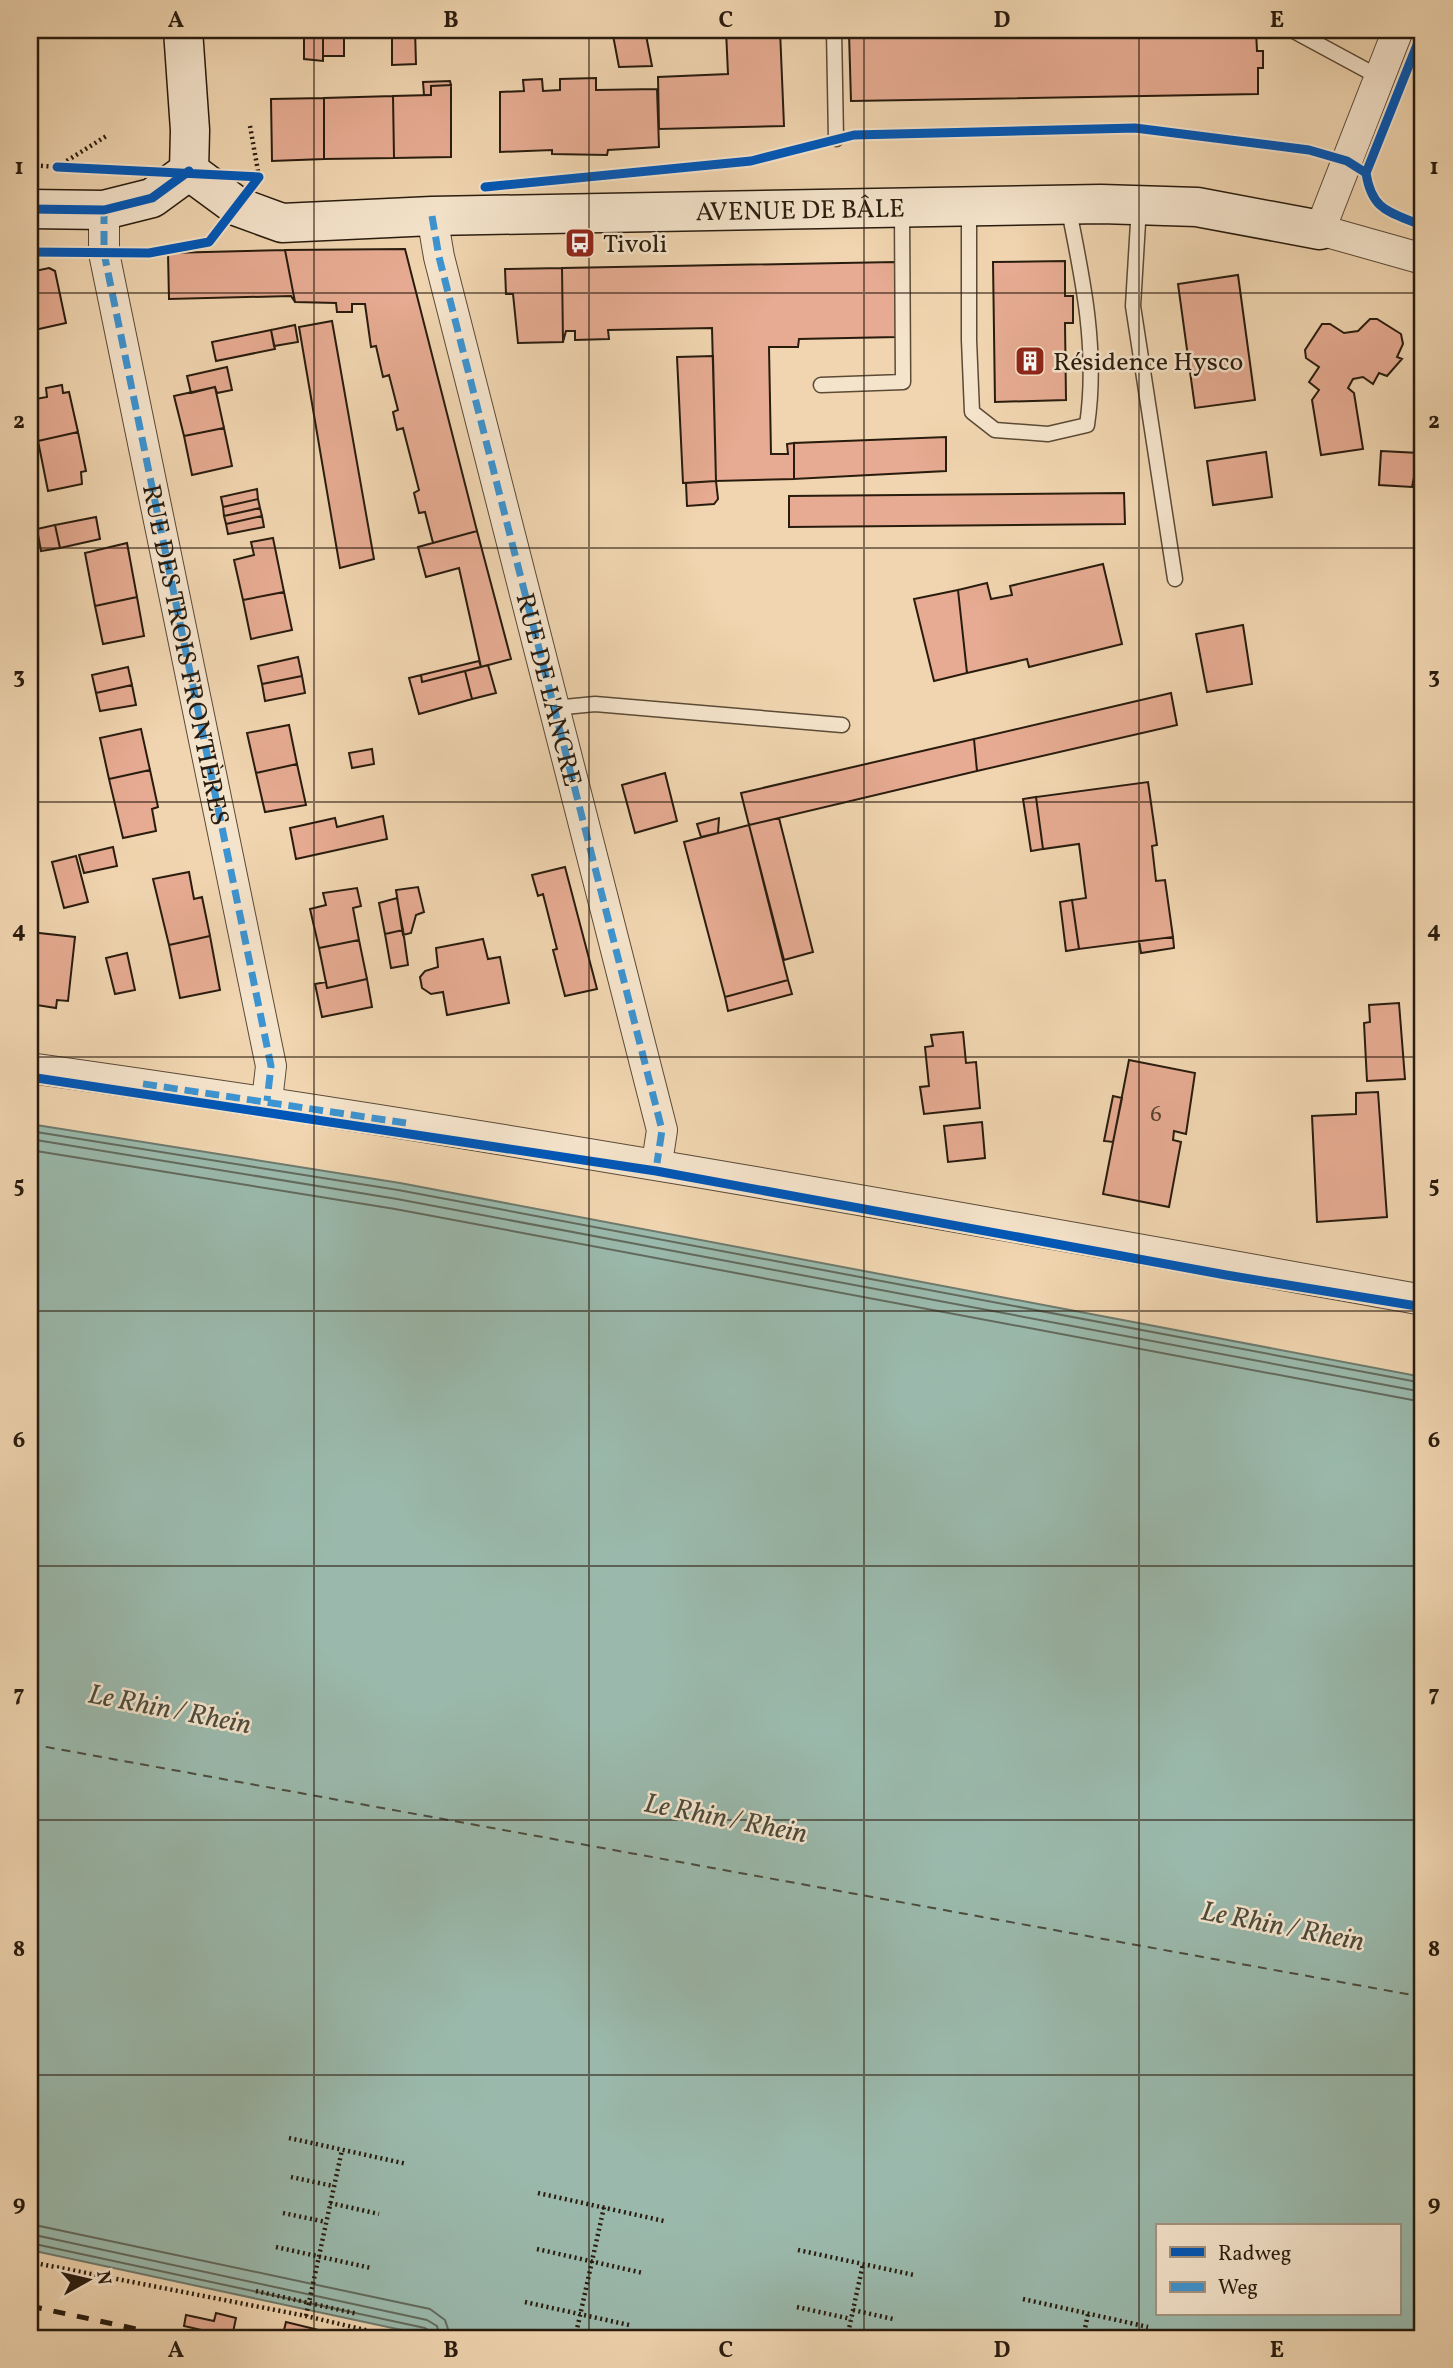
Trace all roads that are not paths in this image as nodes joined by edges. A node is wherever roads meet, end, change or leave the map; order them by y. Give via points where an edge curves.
1 (183, 30) edge
2 (834, 30) edge
3 (1292, 30) edge
4 (1398, 30) edge
5 (1379, 77) junction
6 (836, 139) dead end
7 (189, 171) junction
8 (1068, 204) junction
9 (1139, 205) junction
10 (969, 206) junction
11 (902, 208) junction
12 (30, 209) edge
13 (104, 210) junction
14 (432, 216) junction
15 (1320, 230) junction
16 (1423, 259) edge
17 (821, 385) dead end
18 (1175, 579) dead end
19 (554, 708) junction
20 (842, 725) dead end
21 (30, 1068) edge
22 (267, 1101) junction
23 (657, 1163) junction
24 (1423, 1300) edge

1 - 7 street
2 - 6 lane
3 - 5 lane
4 - 5 street
5 - 15 street
7 - 13 street via 152,198
7 - 14 street, AVENUE DE BÂLE via 238,207 282,223
8 - 9 street, AVENUE DE BÂLE
8 - 10 street, AVENUE DE BÂLE
8 - 10 lane via 1087,300 1092,387 1087,425 1048,435 995,430 972,412
9 - 15 street, AVENUE DE BÂLE via 1197,207
9 - 18 lane via 1133,306
10 - 11 street, AVENUE DE BÂLE
11 - 14 street, AVENUE DE BÂLE
11 - 17 lane via 903,382
12 - 13 street
13 - 22 street, RUE DES TROIS FRONTIÈRES via 104,253 271,1066
14 - 19 street, RUE DE L'ANCRE
15 - 16 street, AVENUE DE BÂLE
19 - 20 lane via 595,704
19 - 23 street, RUE DE L'ANCRE via 662,1130
21 - 22 street
22 - 23 street
23 - 24 street

